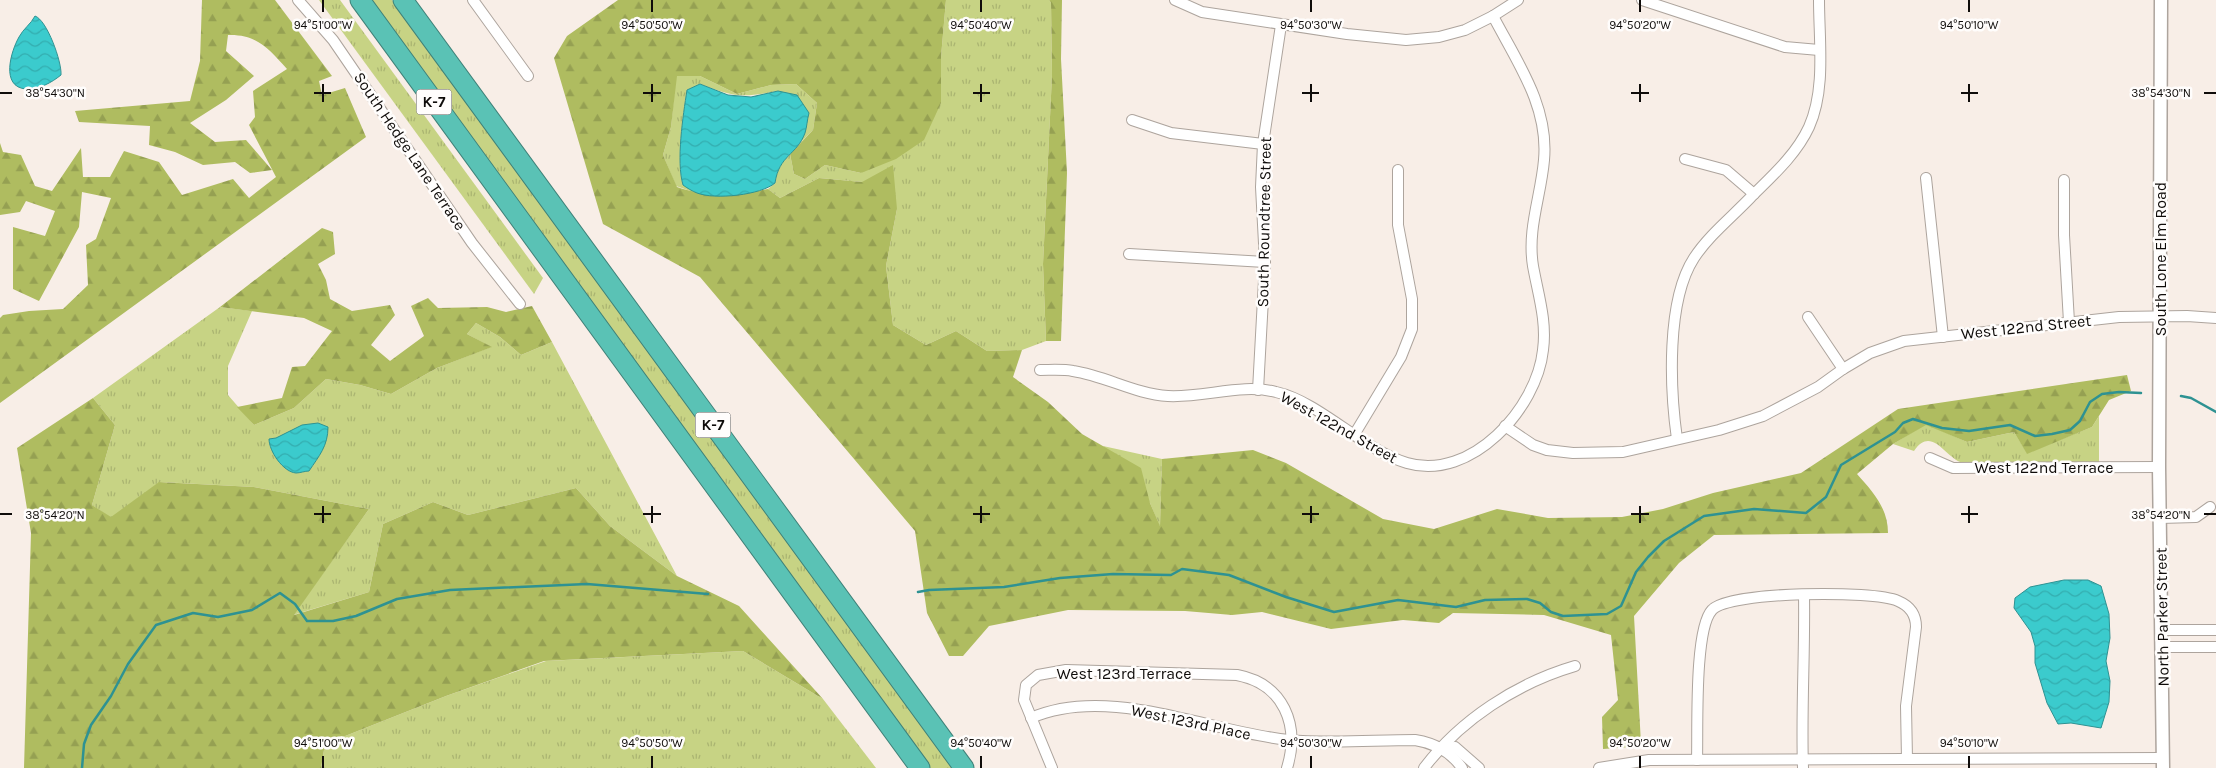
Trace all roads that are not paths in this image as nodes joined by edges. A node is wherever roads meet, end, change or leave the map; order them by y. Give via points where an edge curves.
1 (298, 0) edge
2 (403, 0) edge
3 (473, 0) edge
4 (1175, 0) edge
5 (1518, 0) edge
6 (1642, 0) edge
7 (1819, 0) edge
8 (2161, 0) edge
9 (360, 1) edge
10 (1493, 16) junction
11 (1281, 25) junction
12 (1819, 50) junction
13 (528, 76) dead end
14 (1132, 120) dead end
15 (1263, 144) junction
16 (1684, 159) dead end
17 (1398, 170) dead end
18 (1926, 178) dead end
19 (2064, 180) dead end
20 (1754, 194) junction
21 (1129, 254) dead end
22 (1265, 262) junction
23 (520, 304) dead end
24 (2159, 316) junction
25 (1808, 317) dead end
26 (2216, 318) edge
27 (2069, 322) junction
28 (1944, 336) junction
29 (1843, 369) junction
30 (1040, 370) dead end
31 (1258, 390) junction
32 (1505, 426) junction
33 (1354, 435) junction
34 (1677, 439) junction
35 (1930, 458) dead end
36 (2159, 467) junction
37 (2210, 507) dead end
38 (2160, 518) junction
39 (1804, 595) junction
40 (2162, 630) junction
41 (2216, 630) edge
42 (2162, 647) junction
43 (2216, 647) edge
44 (1575, 666) dead end
45 (1031, 718) junction
46 (1290, 741) junction
47 (1441, 748) junction
48 (1907, 759) junction
49 (1697, 760) junction
50 (2163, 763) edge
51 (1802, 764) edge
52 (920, 768) edge
53 (964, 768) edge
54 (1052, 768) edge
55 (1287, 768) edge
56 (1424, 768) edge
57 (1462, 768) edge
58 (1479, 768) edge
59 (1599, 768) edge

1 - 23 street, South Hedge Lane Terrace via 334,40 472,243
2 - 53 highway, K-7
3 - 13 street
4 - 11 street via 1202,12
5 - 10 street
6 - 12 street via 1785,46
7 - 12 street
8 - 24 street, South Lone Elm Road
9 - 52 highway, K-7
10 - 11 street via 1465,30 1439,37 1406,40
10 - 32 street via 1537,100 1544,150 1531,239 1544,324 1543,350 1531,389
11 - 15 street, South Roundtree Street
12 - 20 street via 1818,93 1810,126 1793,153
14 - 15 street via 1171,133
15 - 22 street, South Roundtree Street via 1261,187
16 - 20 street via 1726,170
17 - 33 street via 1398,225 1412,299 1412,329 1403,352
18 - 28 street
19 - 27 street
20 - 34 street via 1703,245 1688,268 1680,289 1674,322
21 - 22 street
22 - 31 street, South Roundtree Street
24 - 26 street, West 122nd Street
24 - 27 street, West 122nd Street
24 - 36 street, South Lone Elm Road
25 - 29 street
27 - 28 street, West 122nd Street
28 - 29 street, West 122nd Street via 1885,346
29 - 34 street, West 122nd Street via 1818,387 1764,416
30 - 31 street, West 122nd Street via 1072,371 1166,396
31 - 33 street, West 122nd Street via 1291,397
32 - 33 street, West 122nd Street via 1473,454 1438,465 1407,463
32 - 34 street, West 122nd Street via 1533,445 1559,453 1623,452
35 - 36 street, West 122nd Terrace via 1953,468
36 - 38 street, South Lone Elm Road
37 - 38 street via 2196,517
38 - 40 street, North Parker Street
39 - 48 street via 1848,594 1891,598 1912,610 1916,627 1906,706
39 - 49 street via 1728,601 1713,609 1706,618 1701,646
39 - 51 street
40 - 41 street
40 - 42 street, North Parker Street
42 - 43 street
42 - 50 street, North Parker Street
44 - 47 street via 1543,677 1488,708
45 - 46 street, West 123rd Place via 1073,706 1110,706
45 - 46 street, West 123rd Terrace via 1024,700 1026,685 1045,673 1079,670 1238,675 1260,682 1283,704 1290,725
45 - 54 street
46 - 47 street, West 123rd Place via 1415,740
46 - 55 street
47 - 56 street
47 - 57 street, West 123rd Place
47 - 58 street, West 123rd Place via 1455,747
48 - 50 street
48 - 51 street
49 - 51 street
49 - 59 street via 1634,761

